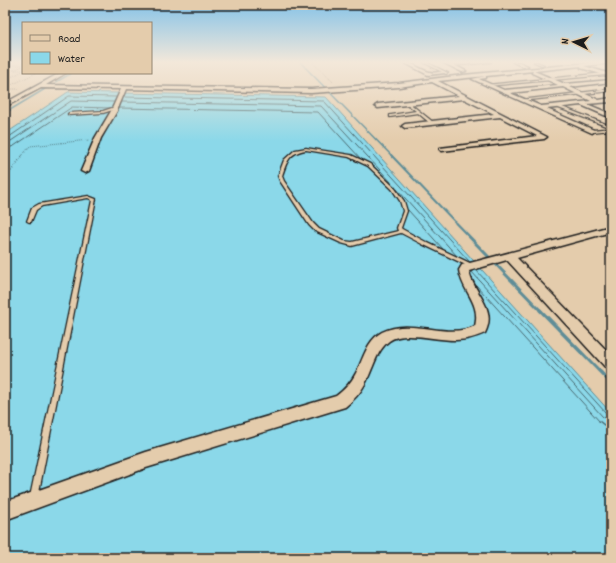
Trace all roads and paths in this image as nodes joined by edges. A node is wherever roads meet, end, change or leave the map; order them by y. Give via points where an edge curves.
1 (10, 88) edge
2 (37, 88) edge
3 (124, 88) edge
4 (135, 88) edge
5 (349, 88) edge
6 (448, 88) edge
7 (494, 88) edge
8 (541, 88) edge
9 (570, 88) edge
10 (23, 89) dead end
11 (342, 89) joint
12 (611, 90) edge
13 (503, 92) junction
14 (581, 93) junction
15 (464, 97) junction
16 (521, 100) junction
17 (611, 100) edge
18 (599, 102) junction
19 (408, 103) junction
20 (582, 104) junction
21 (5, 105) edge
22 (378, 106) dead end
23 (557, 106) junction
24 (115, 108) junction
25 (540, 108) junction
26 (419, 112) junction
27 (70, 114) dead end
28 (500, 115) junction
29 (391, 116) dead end
30 (611, 116) edge
31 (432, 123) junction
32 (404, 126) dead end
33 (611, 128) edge
34 (592, 131) joint
35 (98, 138) junction
36 (442, 150) dead end
37 (85, 171) dead end
38 (5, 179) edge
39 (29, 222) dead end
40 (611, 229) edge
41 (402, 231) junction
42 (506, 257) junction
43 (472, 266) junction
44 (611, 364) edge
45 (34, 502) junction
46 (5, 512) edge

1 - 10 path
2 - 21 street
3 - 24 street
4 - 11 street via 282,92
5 - 11 street
6 - 15 street
7 - 13 street
8 - 13 street
9 - 14 street
12 - 14 lane
13 - 16 street
14 - 16 lane
14 - 18 street
15 - 19 street
15 - 28 street
16 - 25 street
17 - 18 street
18 - 20 street
19 - 22 street
19 - 26 lane
20 - 23 street
20 - 30 street
23 - 25 street
23 - 33 lane
24 - 27 lane via 103,112
24 - 35 street
25 - 34 street
26 - 29 lane
26 - 31 lane
28 - 31 street
28 - 36 street via 544,137
31 - 32 street
33 - 34 lane
35 - 37 street
35 - 38 path via 30,146
39 - 45 lane via 34,209 41,205 88,197 94,199
40 - 42 street
41 - 41 lane via 399,228 405,211 404,205 370,165 343,154 306,149 296,151 285,161 280,176 287,191 314,227 342,242 352,244
41 - 43 lane
42 - 43 street
42 - 44 street
43 - 45 street via 464,270 465,280 476,295 484,314 481,328 475,333 460,335 402,331 386,335 372,350 354,390 340,402 146,460
45 - 46 street

